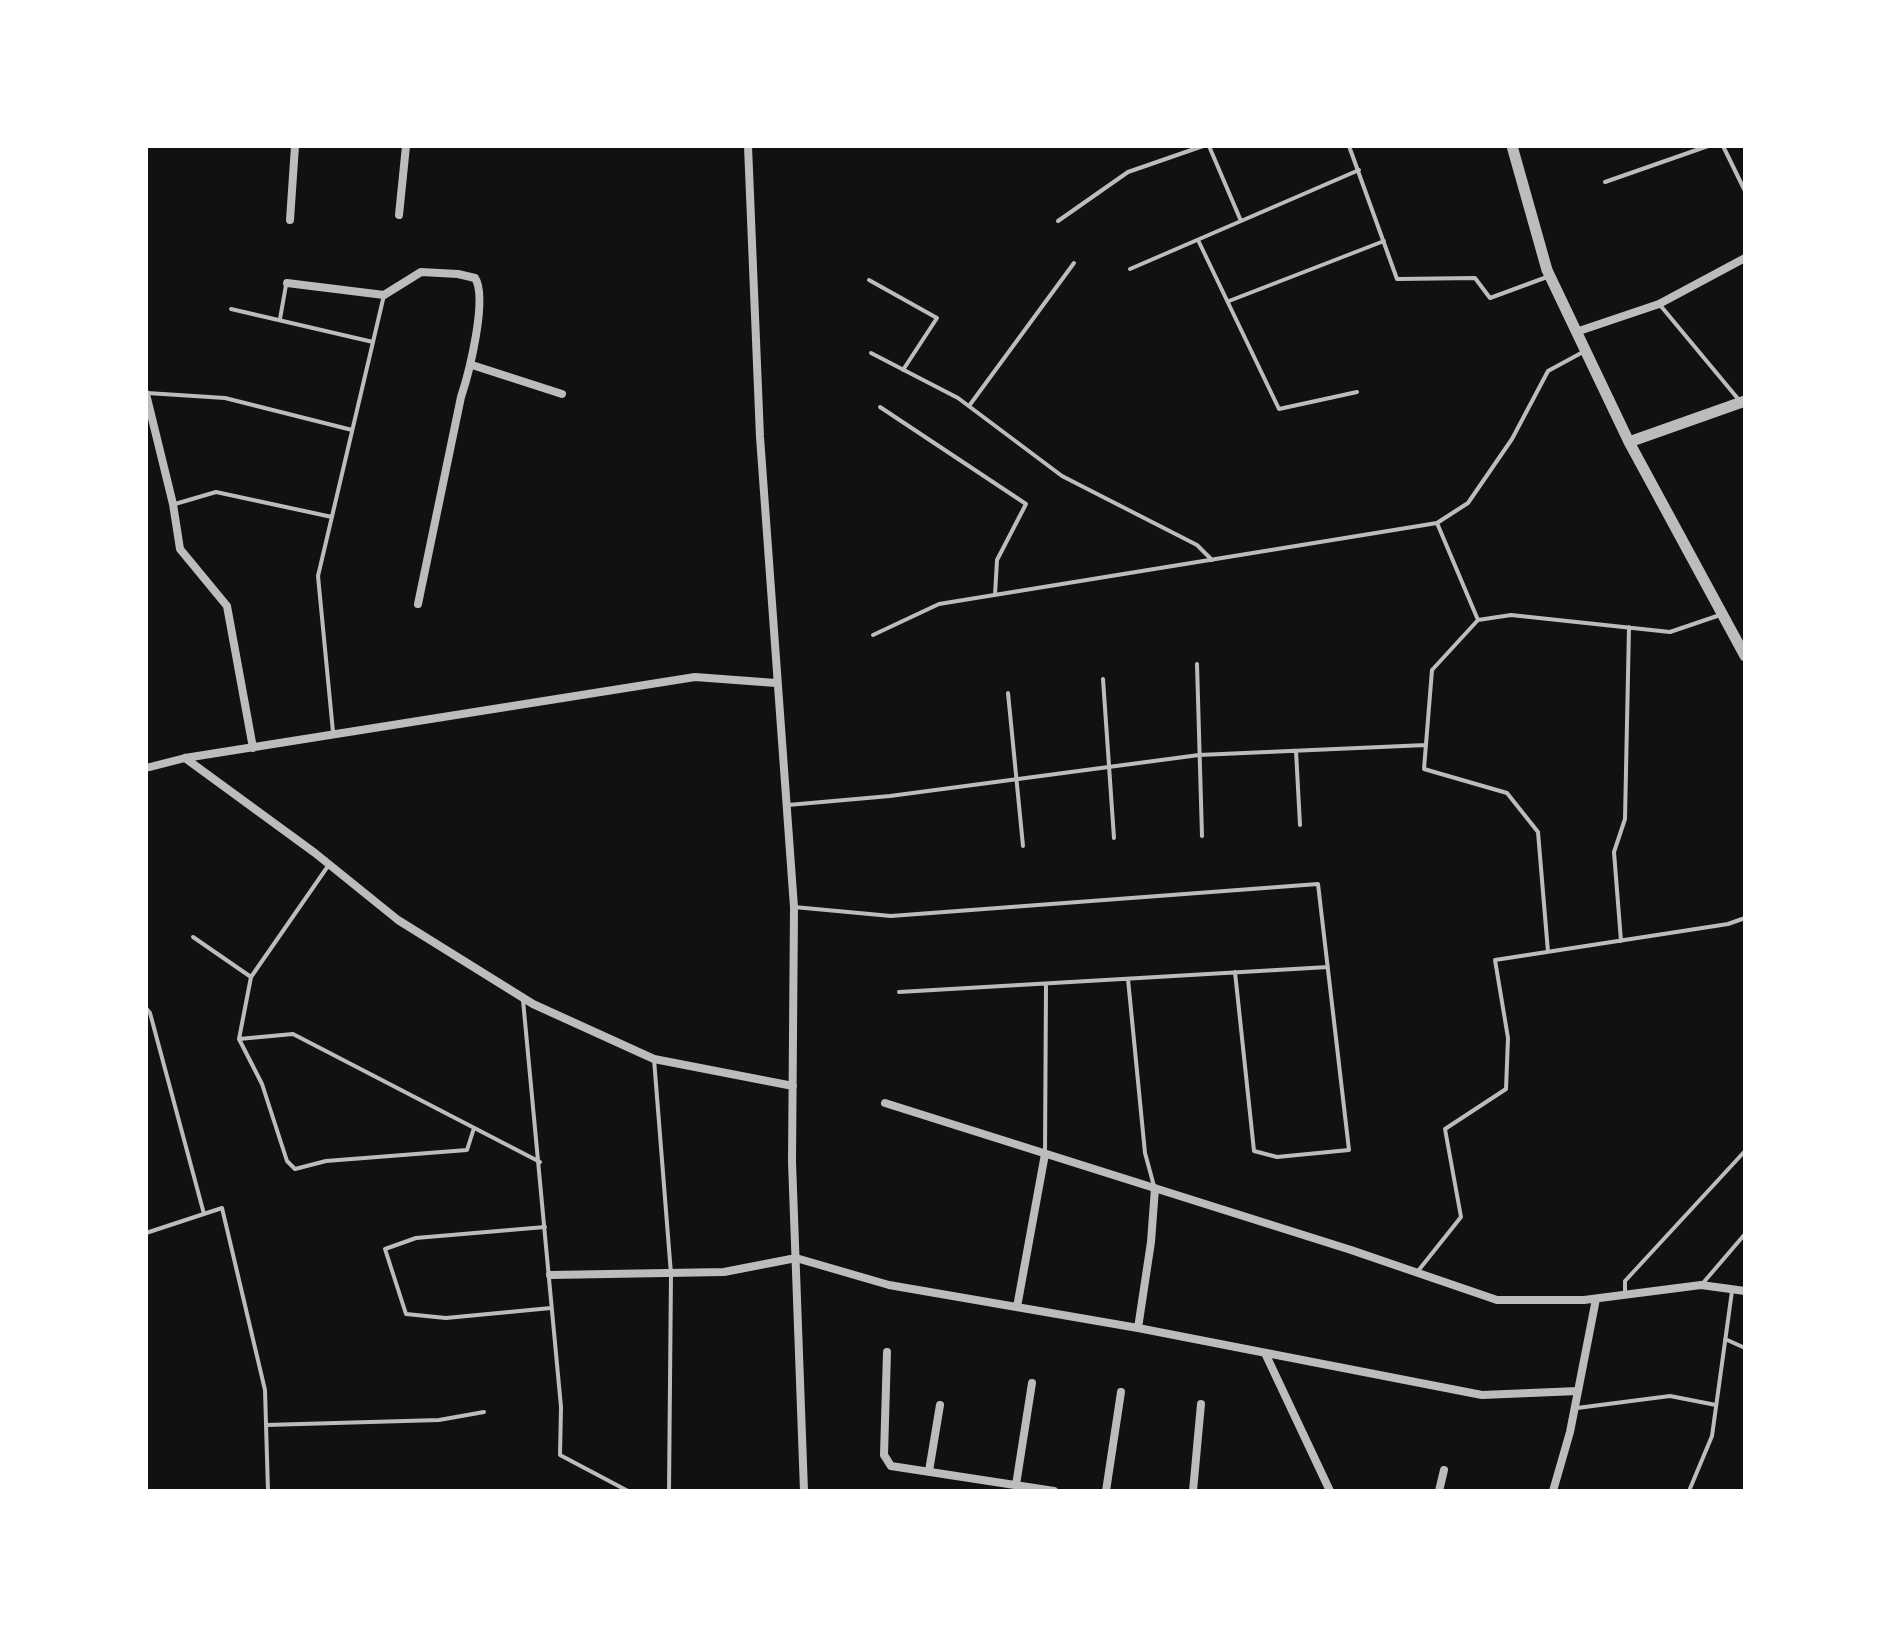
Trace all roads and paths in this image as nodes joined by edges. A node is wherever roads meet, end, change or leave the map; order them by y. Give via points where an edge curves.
1 (295, 146) edge
2 (406, 146) edge
3 (748, 146) edge
4 (1206, 146) edge
5 (1349, 146) edge
6 (1512, 146) edge
7 (1708, 146) edge
8 (1723, 146) edge
9 (1359, 170) junction
10 (1605, 182) dead end
11 (1745, 191) edge
12 (399, 215) dead end
13 (290, 220) dead end
14 (1058, 221) dead end
15 (1241, 221) junction
16 (1198, 240) junction
17 (1384, 241) junction
18 (1745, 258) edge
19 (1074, 263) dead end
20 (1130, 269) dead end
21 (1549, 276) junction
22 (869, 280) dead end
23 (287, 283) joint
24 (384, 295) junction
25 (1229, 301) junction
26 (1659, 304) junction
27 (231, 309) dead end
28 (280, 320) junction
29 (1576, 332) junction
30 (373, 342) junction
31 (1585, 350) junction
32 (871, 353) dead end
33 (472, 365) junction
34 (903, 370) junction
35 (1357, 392) dead end
36 (146, 394) edge
37 (562, 394) dead end
38 (1743, 402) edge
39 (969, 406) junction
40 (880, 407) dead end
41 (352, 430) junction
42 (1629, 442) junction
43 (173, 504) junction
44 (332, 517) junction
45 (1437, 523) junction
46 (1212, 560) junction
47 (995, 595) junction
48 (418, 604) dead end
49 (1723, 614) junction
50 (1478, 620) junction
51 (1629, 627) junction
52 (873, 635) dead end
53 (1745, 656) edge
54 (1197, 664) dead end
55 (1103, 679) dead end
56 (776, 683) junction
57 (1008, 693) dead end
58 (333, 735) junction
59 (1426, 745) junction
60 (253, 748) junction
61 (1296, 751) junction
62 (1199, 755) junction
63 (185, 758) junction
64 (1109, 767) junction
65 (146, 768) edge
66 (1017, 779) junction
67 (786, 805) junction
68 (1300, 825) dead end
69 (1202, 836) dead end
70 (1114, 838) dead end
71 (1023, 846) dead end
72 (329, 864) junction
73 (794, 907) junction
74 (1745, 918) edge
75 (193, 937) dead end
76 (1621, 941) junction
77 (1548, 952) junction
78 (1328, 967) junction
79 (1235, 972) junction
80 (251, 977) junction
81 (1128, 979) junction
82 (1046, 984) junction
83 (899, 992) dead end
84 (523, 997) junction
85 (146, 1008) edge
86 (148, 1013) edge
87 (239, 1039) junction
88 (654, 1059) junction
89 (793, 1086) junction
90 (885, 1103) dead end
91 (474, 1128) junction
92 (1745, 1151) edge
93 (1045, 1154) junction
94 (540, 1162) junction
95 (1155, 1188) junction
96 (204, 1214) junction
97 (545, 1227) junction
98 (146, 1233) edge
99 (1745, 1234) edge
100 (796, 1258) junction
101 (1417, 1273) junction
102 (671, 1274) junction
103 (550, 1275) junction
104 (1701, 1285) junction
105 (1732, 1289) junction
106 (1745, 1291) edge
107 (1625, 1295) junction
108 (1596, 1299) junction
109 (1017, 1307) junction
110 (552, 1308) junction
111 (1138, 1328) junction
112 (1725, 1339) junction
113 (1745, 1348) edge
114 (887, 1352) dead end
115 (1265, 1353) junction
116 (1032, 1383) dead end
117 (1578, 1391) junction
118 (1121, 1392) dead end
119 (1201, 1404) dead end
120 (940, 1405) dead end
121 (1716, 1405) junction
122 (1574, 1408) junction
123 (484, 1412) dead end
124 (266, 1425) junction
125 (1444, 1470) dead end
126 (929, 1471) junction
127 (1016, 1485) junction
128 (268, 1491) edge
129 (628, 1491) edge
130 (669, 1491) edge
131 (804, 1491) edge
132 (1054, 1491) edge
133 (1106, 1491) edge
134 (1193, 1491) edge
135 (1330, 1491) edge
136 (1439, 1491) edge
137 (1553, 1491) edge
138 (1689, 1491) edge

1 - 13 street
2 - 12 street
3 - 56 street
4 - 14 lane via 1128,172
4 - 15 lane
5 - 9 lane
6 - 21 street
7 - 10 lane
8 - 11 lane
9 - 15 lane
9 - 17 lane
15 - 16 lane
16 - 20 lane
16 - 25 lane
17 - 21 lane via 1397,279 1475,278 1490,298
17 - 25 lane
18 - 26 street
19 - 39 lane
21 - 29 street
22 - 34 lane via 937,318
23 - 24 street
23 - 28 lane
24 - 30 lane
24 - 33 street via 421,272 475,278 480,300
25 - 35 lane via 1279,409
26 - 29 street
26 - 38 lane
27 - 28 lane
28 - 30 lane
29 - 31 street
30 - 41 lane
31 - 42 street
31 - 45 lane via 1548,371 1512,439 1468,503
32 - 34 lane
33 - 37 street
33 - 48 street
34 - 39 lane
36 - 41 lane via 225,398
36 - 43 street
38 - 42 street
39 - 46 lane via 1062,476 1197,545
40 - 47 lane via 1026,504 997,560
41 - 44 lane
42 - 49 street
43 - 44 lane via 216,492
43 - 60 street via 180,549 227,606
44 - 58 lane via 318,576
45 - 46 lane
45 - 50 lane
46 - 47 lane
47 - 52 lane via 939,604
49 - 51 lane via 1670,632
49 - 53 street
50 - 51 lane via 1511,615
50 - 59 lane via 1432,670
51 - 76 lane via 1625,819 1614,852
54 - 62 lane
55 - 64 lane
56 - 58 street via 695,677
56 - 67 street
57 - 66 lane
58 - 60 street
59 - 61 lane
59 - 77 lane via 1424,769 1507,793 1538,832
60 - 63 street
61 - 62 lane
61 - 68 lane
62 - 64 lane
62 - 69 lane
63 - 65 street
63 - 72 street
64 - 66 lane
64 - 70 lane
66 - 67 lane
66 - 71 lane
67 - 73 street
72 - 80 lane
72 - 84 street via 398,920
73 - 78 lane via 891,916 1318,884
73 - 89 street
74 - 76 lane
75 - 80 lane
76 - 77 lane
77 - 101 lane via 1495,960 1508,1038 1506,1089 1445,1129 1461,1217
78 - 79 lane
78 - 79 lane via 1349,1150 1277,1157 1254,1151
79 - 81 lane
80 - 87 lane
81 - 82 lane
81 - 95 lane via 1145,1153
82 - 83 lane
82 - 93 lane
84 - 88 street
84 - 94 lane
85 - 86 lane
86 - 96 lane
87 - 91 lane via 293,1034
87 - 91 lane via 262,1084 287,1161 295,1169 326,1161 467,1150
88 - 89 street
88 - 102 lane
89 - 100 street
90 - 93 street
91 - 94 lane
92 - 107 lane via 1625,1281
93 - 95 street
93 - 109 street
94 - 97 lane
95 - 101 street
95 - 111 street
96 - 98 lane
96 - 124 lane via 222,1208 265,1390
97 - 103 lane
97 - 110 lane via 416,1238 385,1249 406,1314 446,1318
99 - 104 lane
100 - 102 street via 724,1272
100 - 109 street via 889,1285
100 - 131 street
101 - 108 street via 1497,1300
102 - 103 street
102 - 130 lane
103 - 110 lane
104 - 105 street
104 - 107 street
105 - 106 street
105 - 112 lane
107 - 108 street
108 - 117 street
109 - 111 street
110 - 129 lane via 560,1455
111 - 115 street
112 - 113 lane
112 - 121 lane
114 - 126 street via 886,1461
115 - 117 street via 1482,1395
115 - 135 street
116 - 127 street
117 - 122 street
118 - 133 street
119 - 134 street
120 - 126 street
121 - 122 lane via 1670,1396
121 - 138 lane via 1712,1436
122 - 137 street
123 - 124 lane via 439,1420
124 - 128 lane
125 - 136 street
126 - 127 street
127 - 132 street

